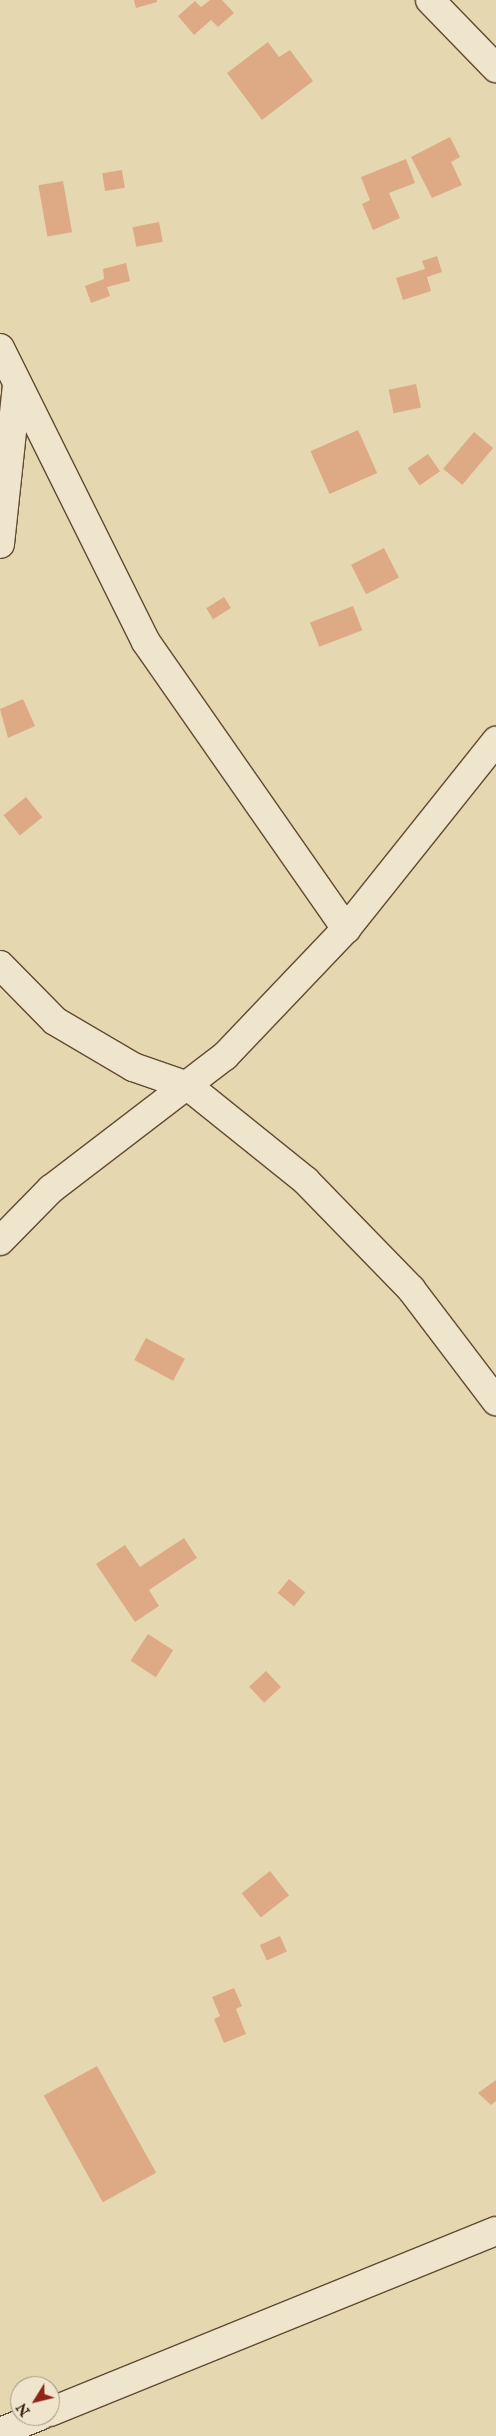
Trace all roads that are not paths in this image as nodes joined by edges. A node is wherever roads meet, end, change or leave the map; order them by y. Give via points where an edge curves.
1 (430, 0) edge
2 (496, 68) edge
3 (0, 348) edge
4 (17, 384) junction
5 (0, 544) edge
6 (496, 741) edge
7 (346, 929) junction
8 (0, 965) edge
9 (188, 1086) junction
10 (0, 1241) edge
11 (496, 1401) edge
12 (496, 2231) edge
13 (60, 2408) edge
14 (15, 2426) edge
15 (0, 2432) edge

1 - 2 street
3 - 4 street
4 - 5 street
4 - 7 street via 146,642
6 - 7 street
7 - 9 street via 225,1056
8 - 9 street via 55,1021 133,1067
9 - 10 street via 51,1188
9 - 11 street via 306,1181 404,1282
12 - 13 street
14 - 15 street

